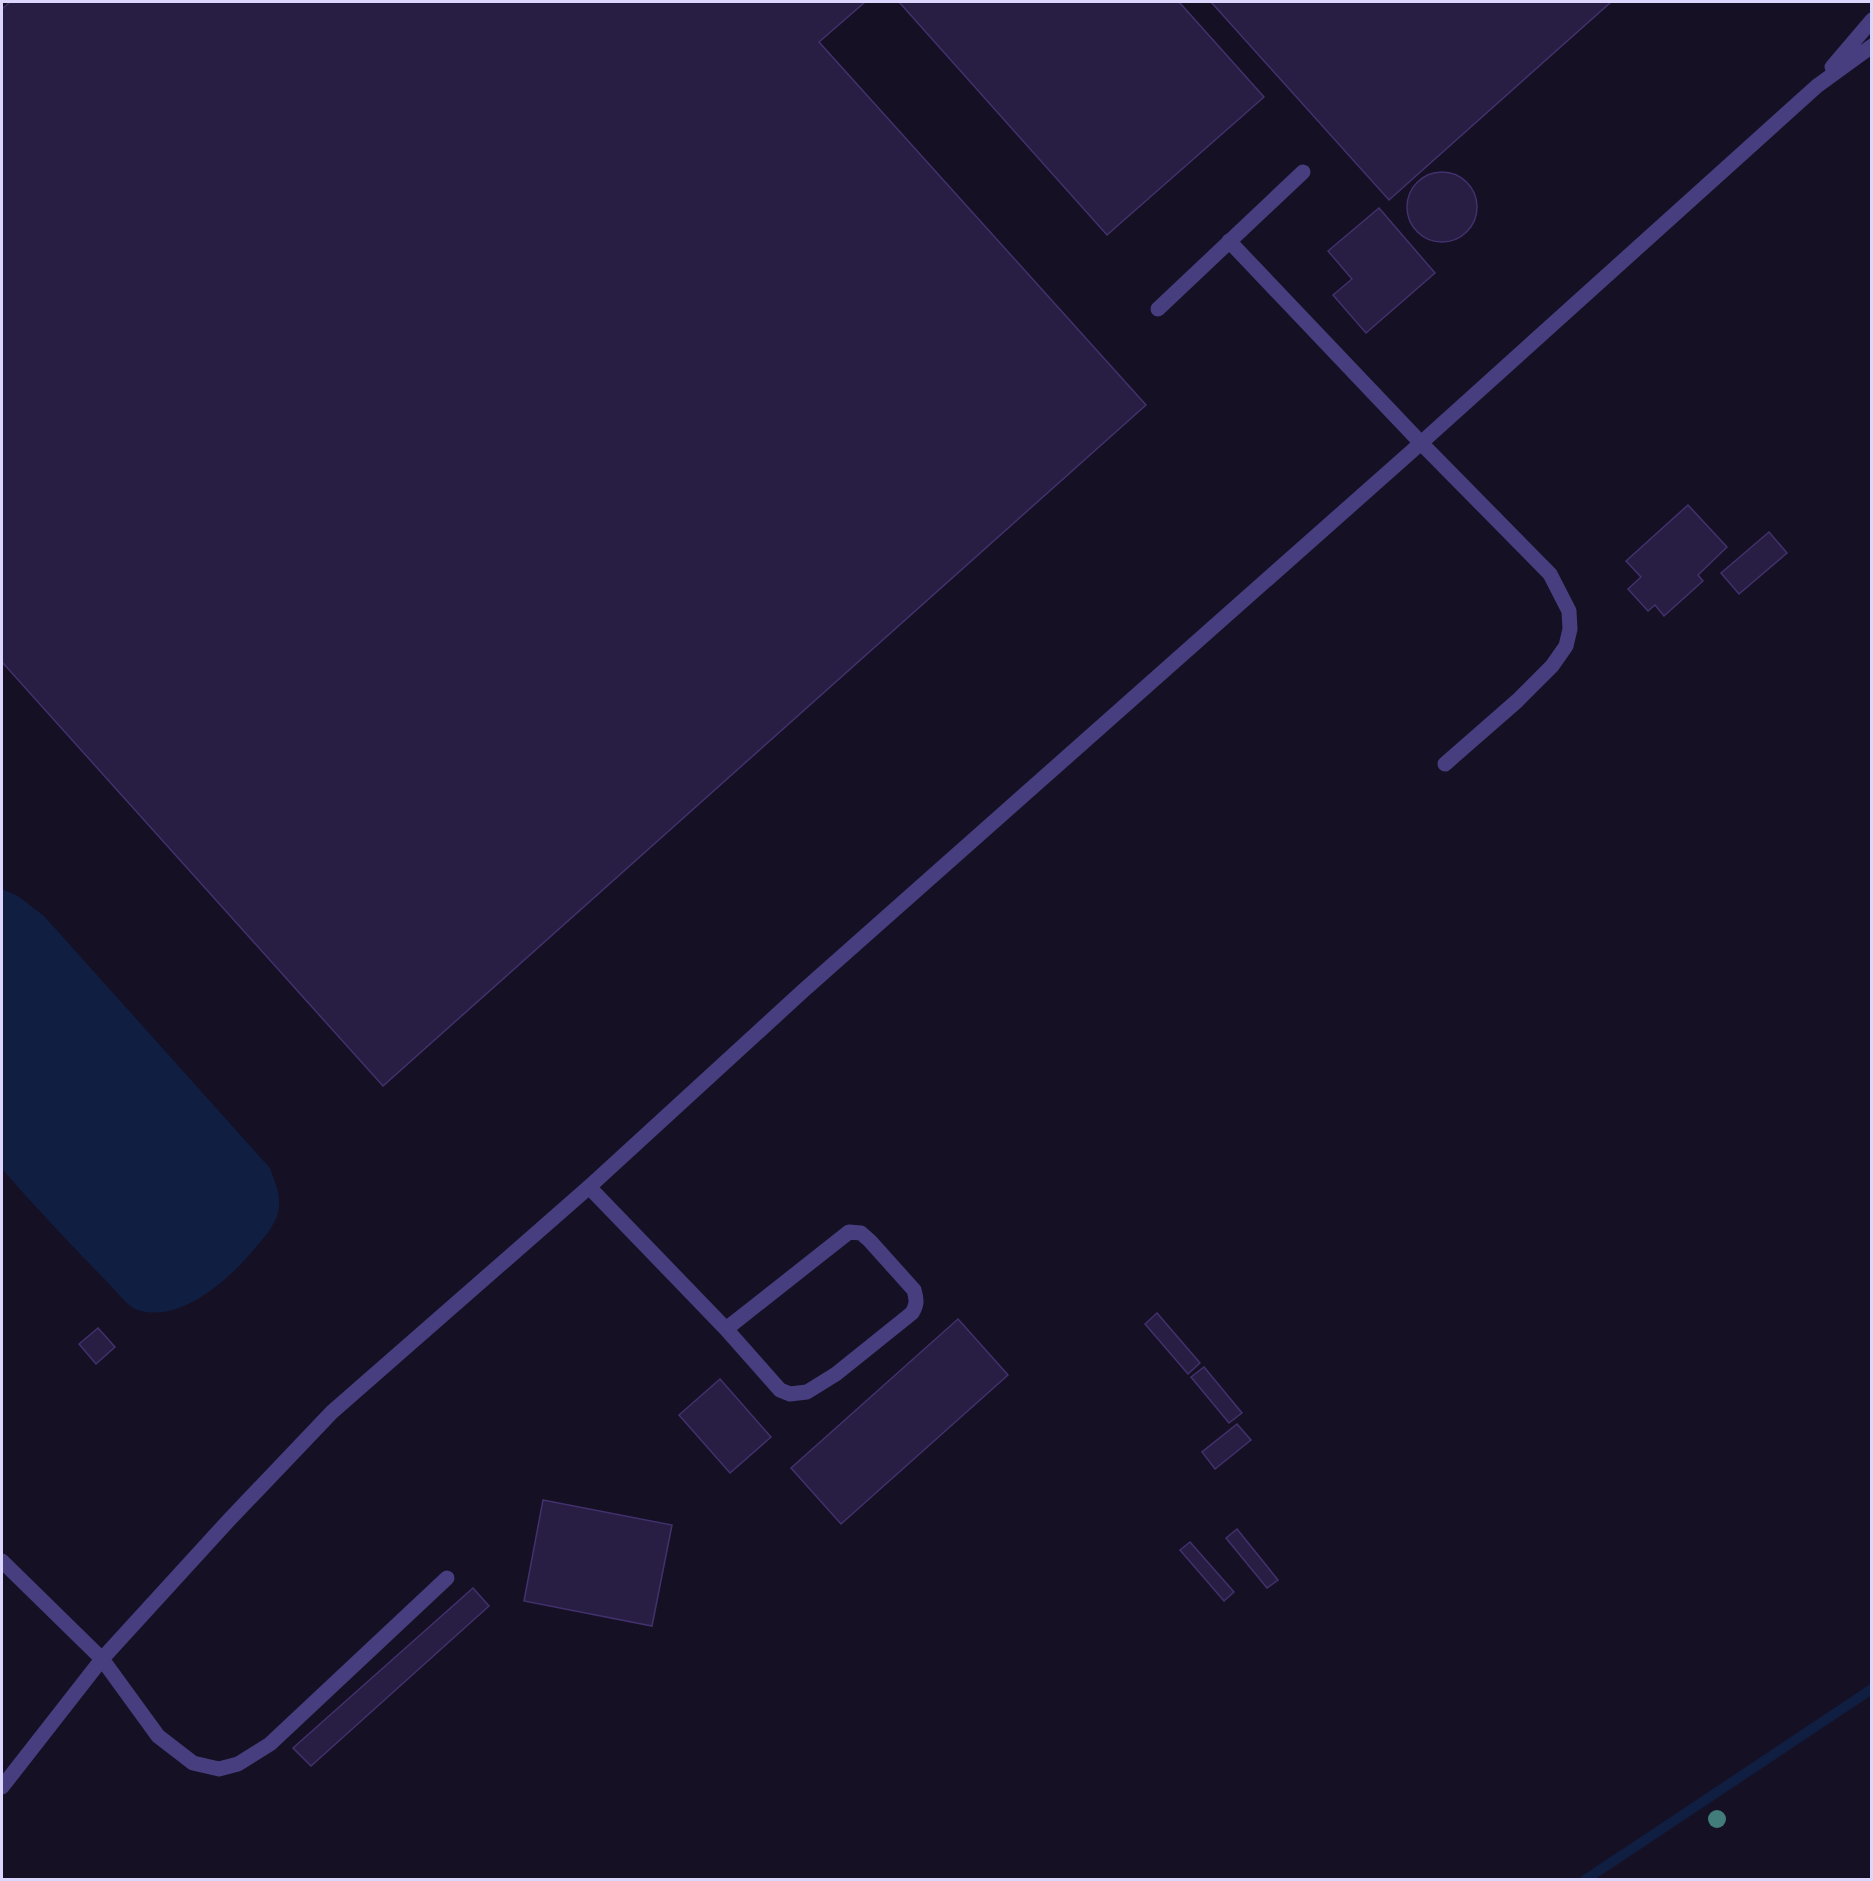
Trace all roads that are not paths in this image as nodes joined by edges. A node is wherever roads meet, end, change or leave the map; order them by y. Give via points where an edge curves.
1 (1870, 26) edge
2 (1872, 46) edge
3 (1817, 86) junction
4 (1303, 172) dead end
5 (1229, 241) junction
6 (1158, 309) dead end
7 (1420, 443) junction
8 (1445, 764) dead end
9 (589, 1187) junction
10 (726, 1329) junction
11 (2, 1561) edge
12 (447, 1578) dead end
13 (102, 1659) junction
14 (2, 1787) edge

1 - 3 street
2 - 3 street
3 - 7 street
4 - 5 street
5 - 6 street
5 - 7 street
7 - 8 street via 1550,574 1569,611 1566,646 1552,666
7 - 9 street via 804,990
9 - 10 street
9 - 13 street via 332,1412
10 - 10 street via 849,1232 861,1233 870,1241 916,1296 917,1305 905,1318 836,1374 798,1394 780,1390
11 - 13 street
12 - 13 street via 270,1744 238,1764 219,1769 193,1763 158,1736
13 - 14 street

